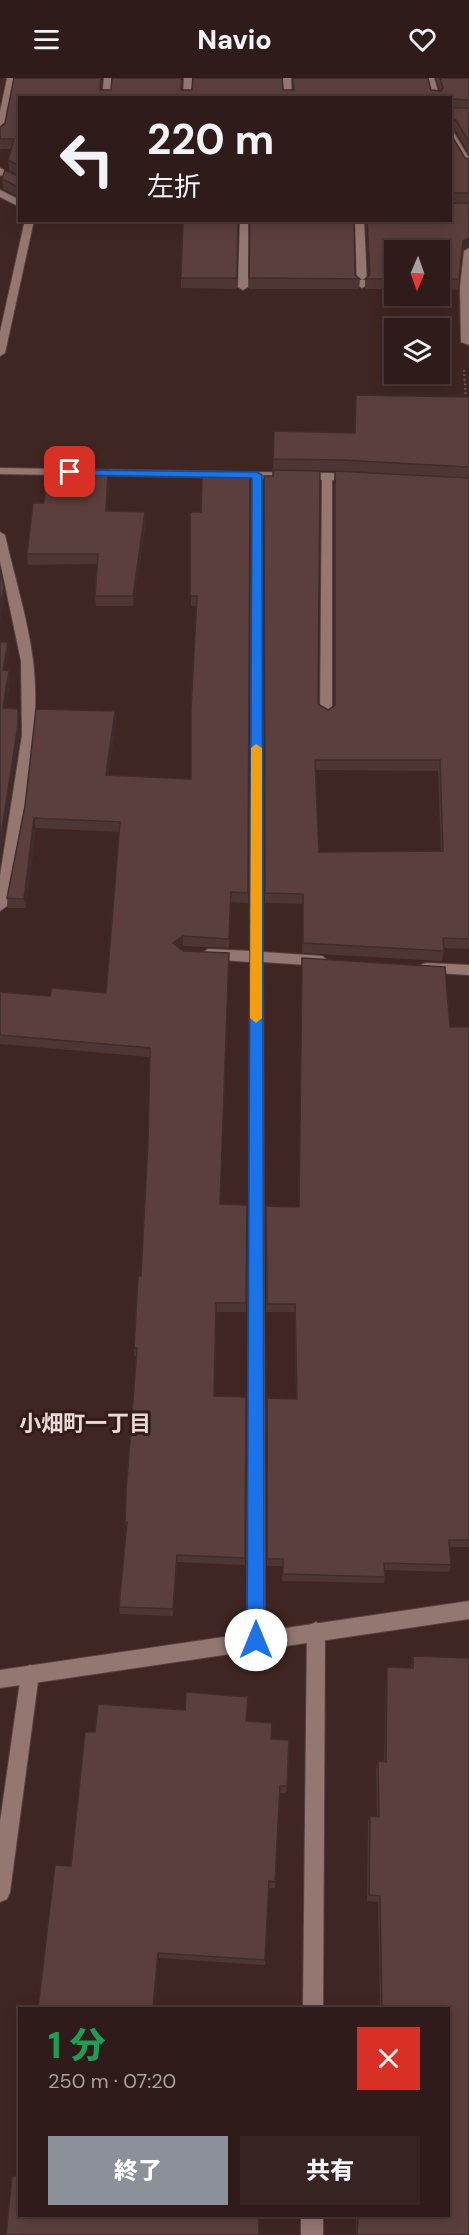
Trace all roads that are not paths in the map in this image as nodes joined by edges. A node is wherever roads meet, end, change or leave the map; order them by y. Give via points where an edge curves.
1 (11, 78) edge
2 (108, 78) edge
3 (189, 78) edge
4 (287, 78) edge
5 (430, 78) edge
6 (106, 96) edge
7 (187, 96) edge
8 (288, 96) edge
9 (435, 96) edge
10 (0, 132) edge
11 (452, 136) edge
12 (469, 165) edge
13 (0, 171) edge
14 (18, 181) edge
15 (0, 193) edge
16 (18, 203) edge
17 (30, 222) edge
18 (244, 222) edge
19 (359, 222) edge
20 (469, 251) edge
21 (362, 285) edge
22 (243, 287) dead end
23 (467, 342) edge
24 (0, 353) edge
25 (0, 471) edge
26 (257, 475) junction
27 (327, 476) junction
28 (363, 477) edge
29 (0, 535) edge
30 (326, 715) edge
31 (0, 906) edge
32 (194, 953) edge
33 (256, 957) junction
34 (339, 962) edge
35 (410, 967) edge
36 (469, 970) edge
37 (469, 1610) edge
38 (316, 1630) junction
39 (256, 1640) junction
40 (30, 1674) junction
41 (0, 1679) edge
42 (0, 1892) edge
43 (313, 2007) edge
44 (312, 2217) edge
45 (312, 2235) edge

1 - 10 street
2 - 6 street
3 - 7 street
4 - 8 street
5 - 9 street
11 - 12 street
13 - 14 street
15 - 16 street
17 - 24 street
18 - 22 street
19 - 21 street
20 - 23 street via 465,287
25 - 26 street
26 - 27 street
26 - 33 street
27 - 28 street
27 - 30 street
29 - 31 street via 27,661 28,735
32 - 33 street
33 - 34 street
33 - 39 street
35 - 36 street
37 - 38 street
38 - 39 street
38 - 43 street
39 - 40 street
40 - 41 street
40 - 42 street
44 - 45 street

